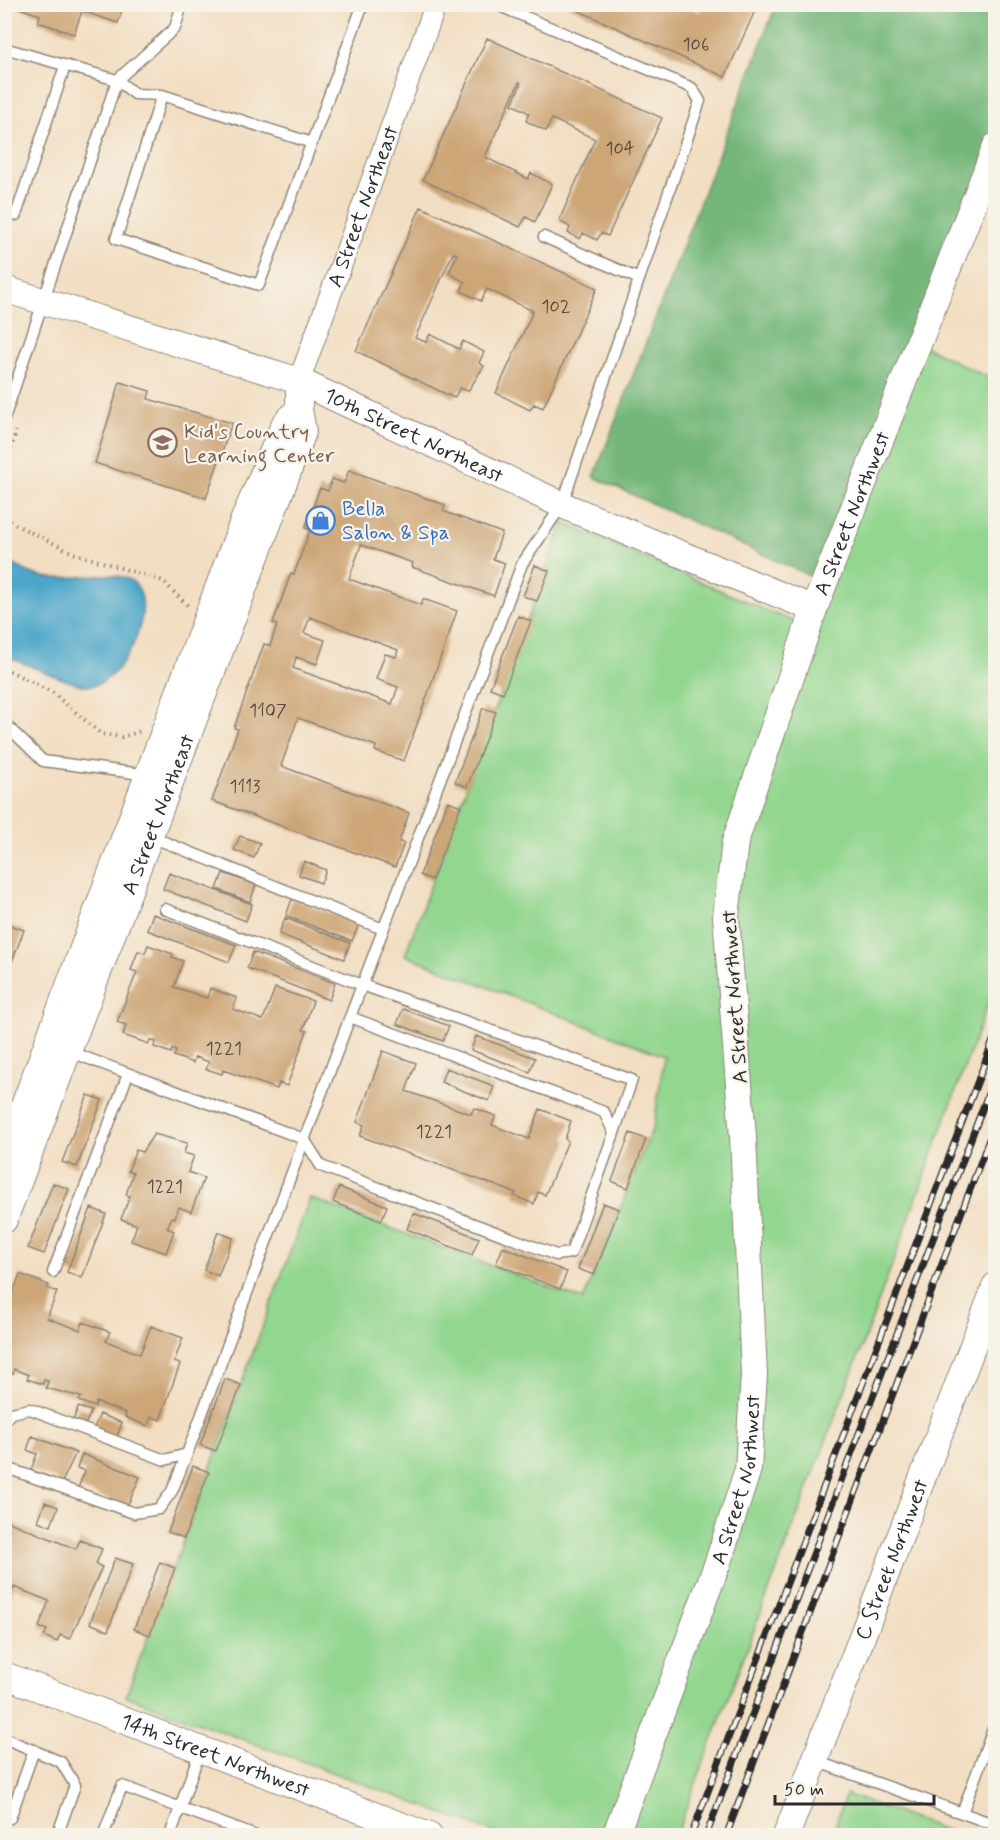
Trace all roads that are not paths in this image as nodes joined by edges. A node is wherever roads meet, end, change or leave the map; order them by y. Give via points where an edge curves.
1 (182, 4) edge
2 (363, 4) edge
3 (436, 4) edge
4 (495, 4) edge
5 (4, 48) edge
6 (65, 66) junction
7 (117, 80) junction
8 (162, 95) junction
9 (312, 142) junction
10 (996, 146) edge
11 (4, 212) edge
12 (544, 237) dead end
13 (639, 279) junction
14 (4, 289) edge
15 (45, 302) junction
16 (299, 381) junction
17 (4, 419) edge
18 (562, 505) junction
19 (814, 609) junction
20 (4, 723) edge
21 (159, 779) junction
22 (149, 836) junction
23 (165, 909) dead end
24 (383, 929) junction
25 (362, 985) junction
26 (350, 1017) junction
27 (58, 1048) junction
28 (128, 1074) junction
29 (614, 1133) junction
30 (304, 1139) junction
31 (4, 1159) edge
32 (4, 1220) edge
33 (53, 1272) dead end
34 (996, 1285) edge
35 (4, 1421) edge
36 (187, 1454) junction
37 (4, 1467) edge
38 (4, 1675) edge
39 (996, 1721) edge
40 (4, 1738) edge
41 (201, 1748) junction
42 (34, 1750) junction
43 (814, 1761) junction
44 (181, 1807) junction
45 (962, 1813) junction
46 (10, 1818) dead end
47 (996, 1825) edge
48 (57, 1836) edge
49 (104, 1836) edge
50 (170, 1836) edge
51 (256, 1836) edge
52 (429, 1836) edge
53 (615, 1836) edge
54 (786, 1836) edge

1 - 7 lane via 175,28
2 - 9 lane
3 - 16 street, A Street Northeast
4 - 13 lane via 692,88 700,101
5 - 6 lane
6 - 7 lane
6 - 11 lane via 16,215
7 - 8 lane via 135,94
7 - 15 lane
8 - 9 lane
8 - 9 lane via 116,240 259,285
10 - 19 street, A Street Northwest
12 - 13 lane
13 - 18 lane
14 - 15 street, 10th Street Northeast
15 - 16 street, 10th Street Northeast
15 - 17 lane
16 - 18 street, 10th Street Northeast
16 - 21 street, A Street Northeast via 299,409 284,425 244,519
18 - 19 street, 10th Street Northeast
18 - 24 lane via 522,564
19 - 53 street, A Street Northwest via 735,842 726,916 743,1137 754,1375 748,1469 718,1562
20 - 21 lane via 43,761
21 - 22 street, A Street Northeast
21 - 27 street, A Street Northeast
22 - 24 lane
22 - 27 street, A Street Northeast
23 - 25 lane
24 - 25 lane
25 - 26 lane
25 - 29 lane via 632,1080
26 - 29 lane via 604,1112
26 - 30 lane
27 - 28 lane
27 - 31 street, A Street Northeast
27 - 32 street, A Street Northeast
28 - 30 lane
28 - 33 lane
29 - 30 lane via 571,1253 556,1255 321,1166
30 - 36 lane
34 - 43 street, C Street Northwest
35 - 36 lane via 11,1413 30,1409 165,1460
36 - 37 lane via 172,1491 159,1509 134,1513
38 - 41 street, 14th Street Northwest
39 - 45 lane
40 - 42 lane
41 - 44 lane
41 - 52 street, 14th Street Northwest
42 - 46 lane
42 - 48 lane via 62,1762 75,1785
43 - 45 lane
43 - 54 street, C Street Northwest
44 - 49 lane via 122,1786
44 - 50 lane
44 - 51 lane
45 - 47 lane

